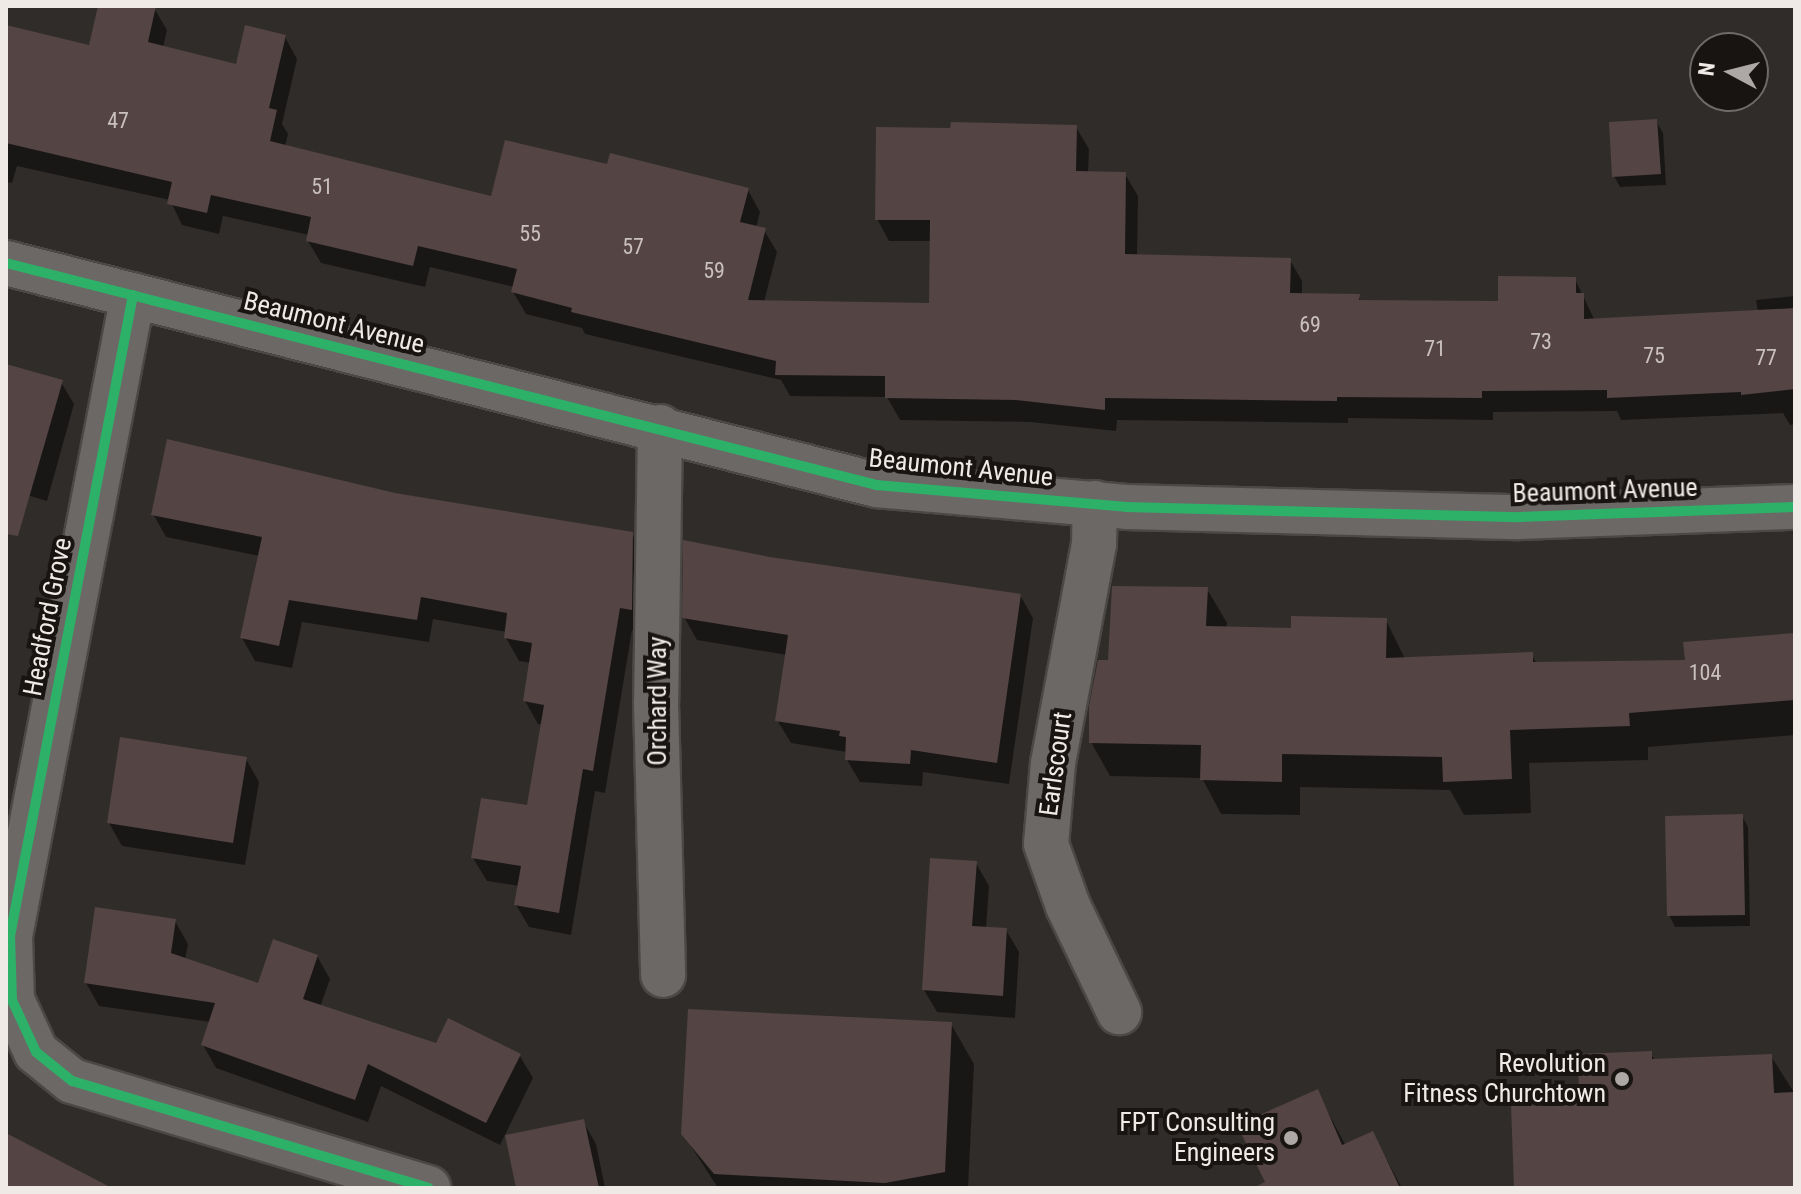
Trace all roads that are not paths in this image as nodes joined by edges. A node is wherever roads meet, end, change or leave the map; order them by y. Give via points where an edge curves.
1 (6, 263) edge
2 (133, 295) junction
3 (660, 427) junction
4 (1095, 503) junction
5 (1795, 507) edge
6 (663, 975) dead end
7 (1119, 1012) dead end
8 (428, 1188) edge

1 - 2 street, Beaumont Avenue
2 - 3 street, Beaumont Avenue
2 - 8 street, Headford Grove via 10,936 12,1000 36,1052 72,1081
3 - 4 street, Beaumont Avenue via 876,485
3 - 6 street, Orchard Way via 656,703
4 - 5 street, Beaumont Avenue via 1519,517
4 - 7 street, Earlscourt via 1094,544 1053,763 1046,844 1068,906

